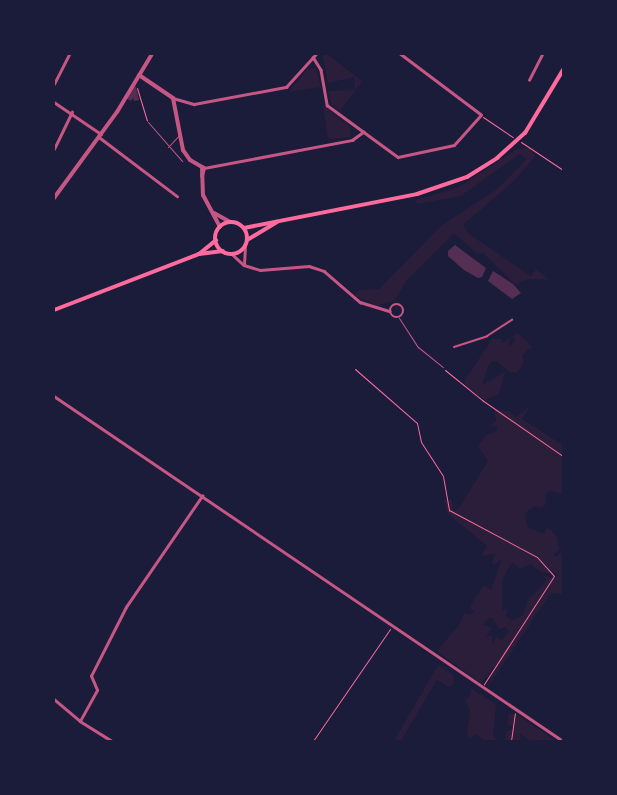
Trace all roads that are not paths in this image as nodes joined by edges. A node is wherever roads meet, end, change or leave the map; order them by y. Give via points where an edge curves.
1 (69, 54) edge
2 (152, 54) edge
3 (316, 54) edge
4 (400, 54) edge
5 (542, 54) edge
6 (313, 57) junction
7 (563, 70) edge
8 (137, 77) junction
9 (529, 80) dead end
10 (54, 84) edge
11 (173, 98) junction
12 (54, 102) edge
13 (72, 112) junction
14 (148, 122) road end
15 (363, 132) junction
16 (180, 134) junction
17 (100, 135) junction
18 (167, 147) junction
19 (54, 149) edge
20 (182, 161) dead end
21 (203, 168) junction
22 (177, 196) dead end
23 (54, 198) edge
24 (214, 212) junction
25 (281, 220) junction
26 (230, 222) junction
27 (220, 226) junction
28 (244, 228) junction
29 (216, 240) junction
30 (247, 240) junction
31 (245, 245) junction
32 (223, 251) junction
33 (199, 254) junction
34 (232, 254) junction
35 (244, 265) junction
36 (54, 310) edge
37 (390, 310) junction
38 (399, 318) junction
39 (512, 320) dead end
40 (454, 347) dead end
41 (443, 367) road end
42 (54, 396) edge
43 (202, 496) junction
44 (54, 699) edge
45 (80, 721) junction
46 (112, 741) edge
47 (563, 741) edge

1 - 10 street
2 - 8 street
3 - 6 street
4 - 15 street via 480,115 454,145 398,157
5 - 9 street
6 - 11 street via 286,88 194,104
6 - 15 street via 322,70 327,105
7 - 25 main road via 542,109 522,136 475,173 436,189
8 - 11 street
8 - 17 street
11 - 16 street
12 - 13 street
13 - 17 street
13 - 19 street
14 - 18 lane
15 - 21 street via 352,140
16 - 18 lane
16 - 21 street via 187,156
17 - 22 street
17 - 23 street
18 - 20 lane
21 - 24 street via 203,195
24 - 26 street
24 - 27 street
25 - 28 main road
25 - 30 main road
26 - 27 main road
26 - 28 main road
27 - 29 main road
28 - 30 main road
29 - 32 main road
29 - 33 main road
30 - 31 main road
31 - 34 main road
31 - 35 street
32 - 33 main road
32 - 34 main road
33 - 36 main road
34 - 35 street
35 - 37 street via 260,270 304,265 324,271 360,302
37 - 38 street via 392,317
37 - 38 street via 394,305 402,307 404,313
38 - 41 lane via 418,347
39 - 40 street via 487,336
42 - 43 street
43 - 45 street via 126,607 91,676 97,690
43 - 47 street
44 - 45 street
45 - 46 street

